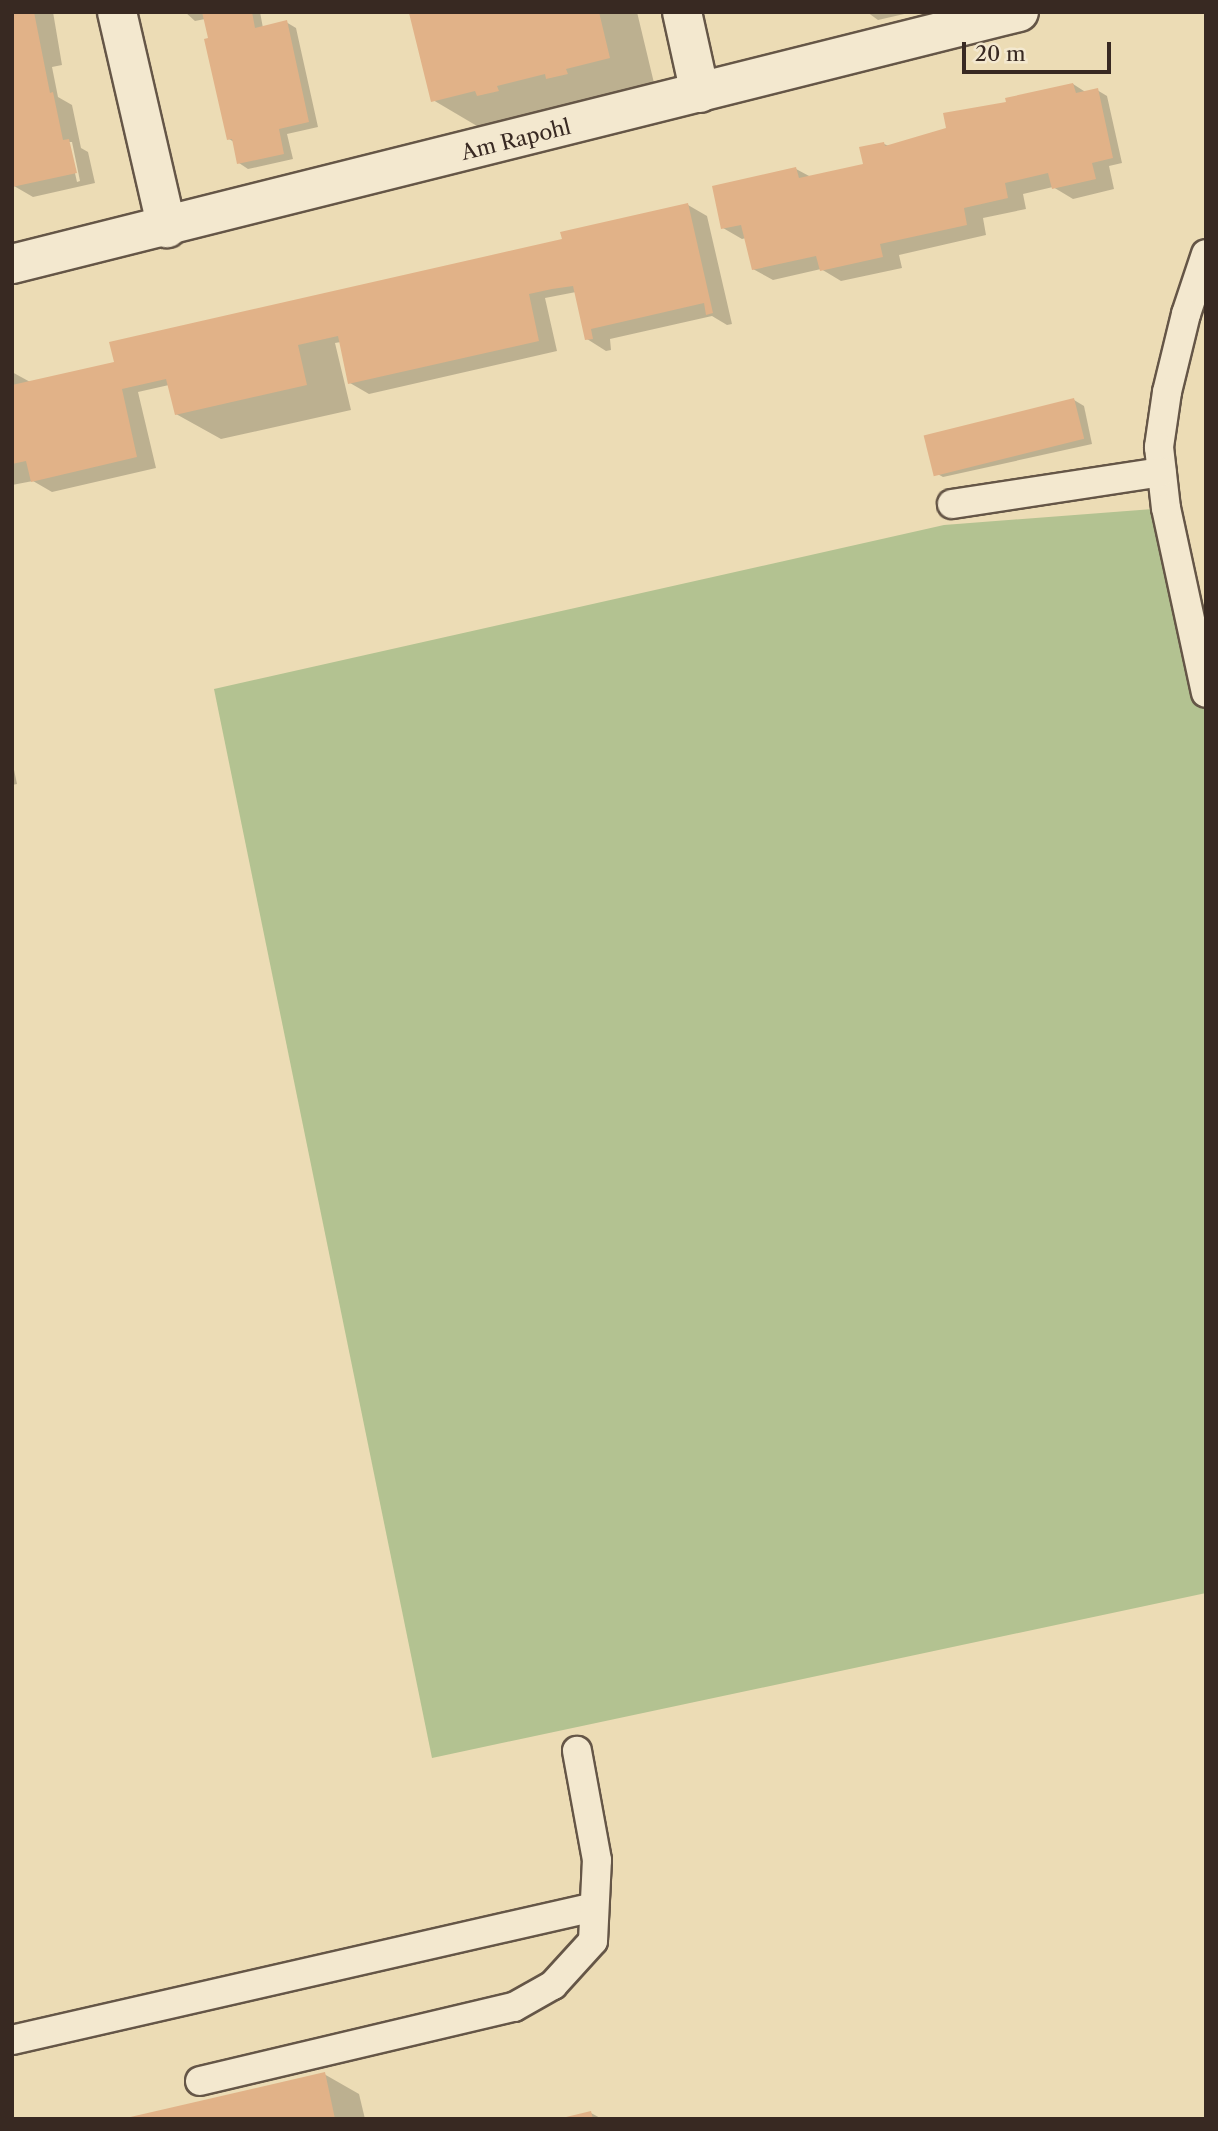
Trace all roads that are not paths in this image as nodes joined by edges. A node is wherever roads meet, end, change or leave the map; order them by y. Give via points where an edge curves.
1 (117, 12) edge
2 (682, 12) edge
3 (1019, 12) edge
4 (700, 93) junction
5 (167, 228) junction
6 (1206, 254) edge
7 (12, 264) edge
8 (1162, 472) junction
9 (952, 504) dead end
10 (1206, 693) edge
11 (577, 1751) dead end
12 (594, 1907) junction
13 (12, 2040) edge
14 (200, 2081) dead end

1 - 5 street
2 - 4 street
3 - 4 street, Am Rapohl
4 - 5 street, Am Rapohl
5 - 7 street, Am Rapohl
6 - 8 lane via 1167,391 1159,447
8 - 9 lane
8 - 10 lane
11 - 12 lane via 597,1860
12 - 13 lane
12 - 14 lane via 593,1941 552,1985 514,2007

